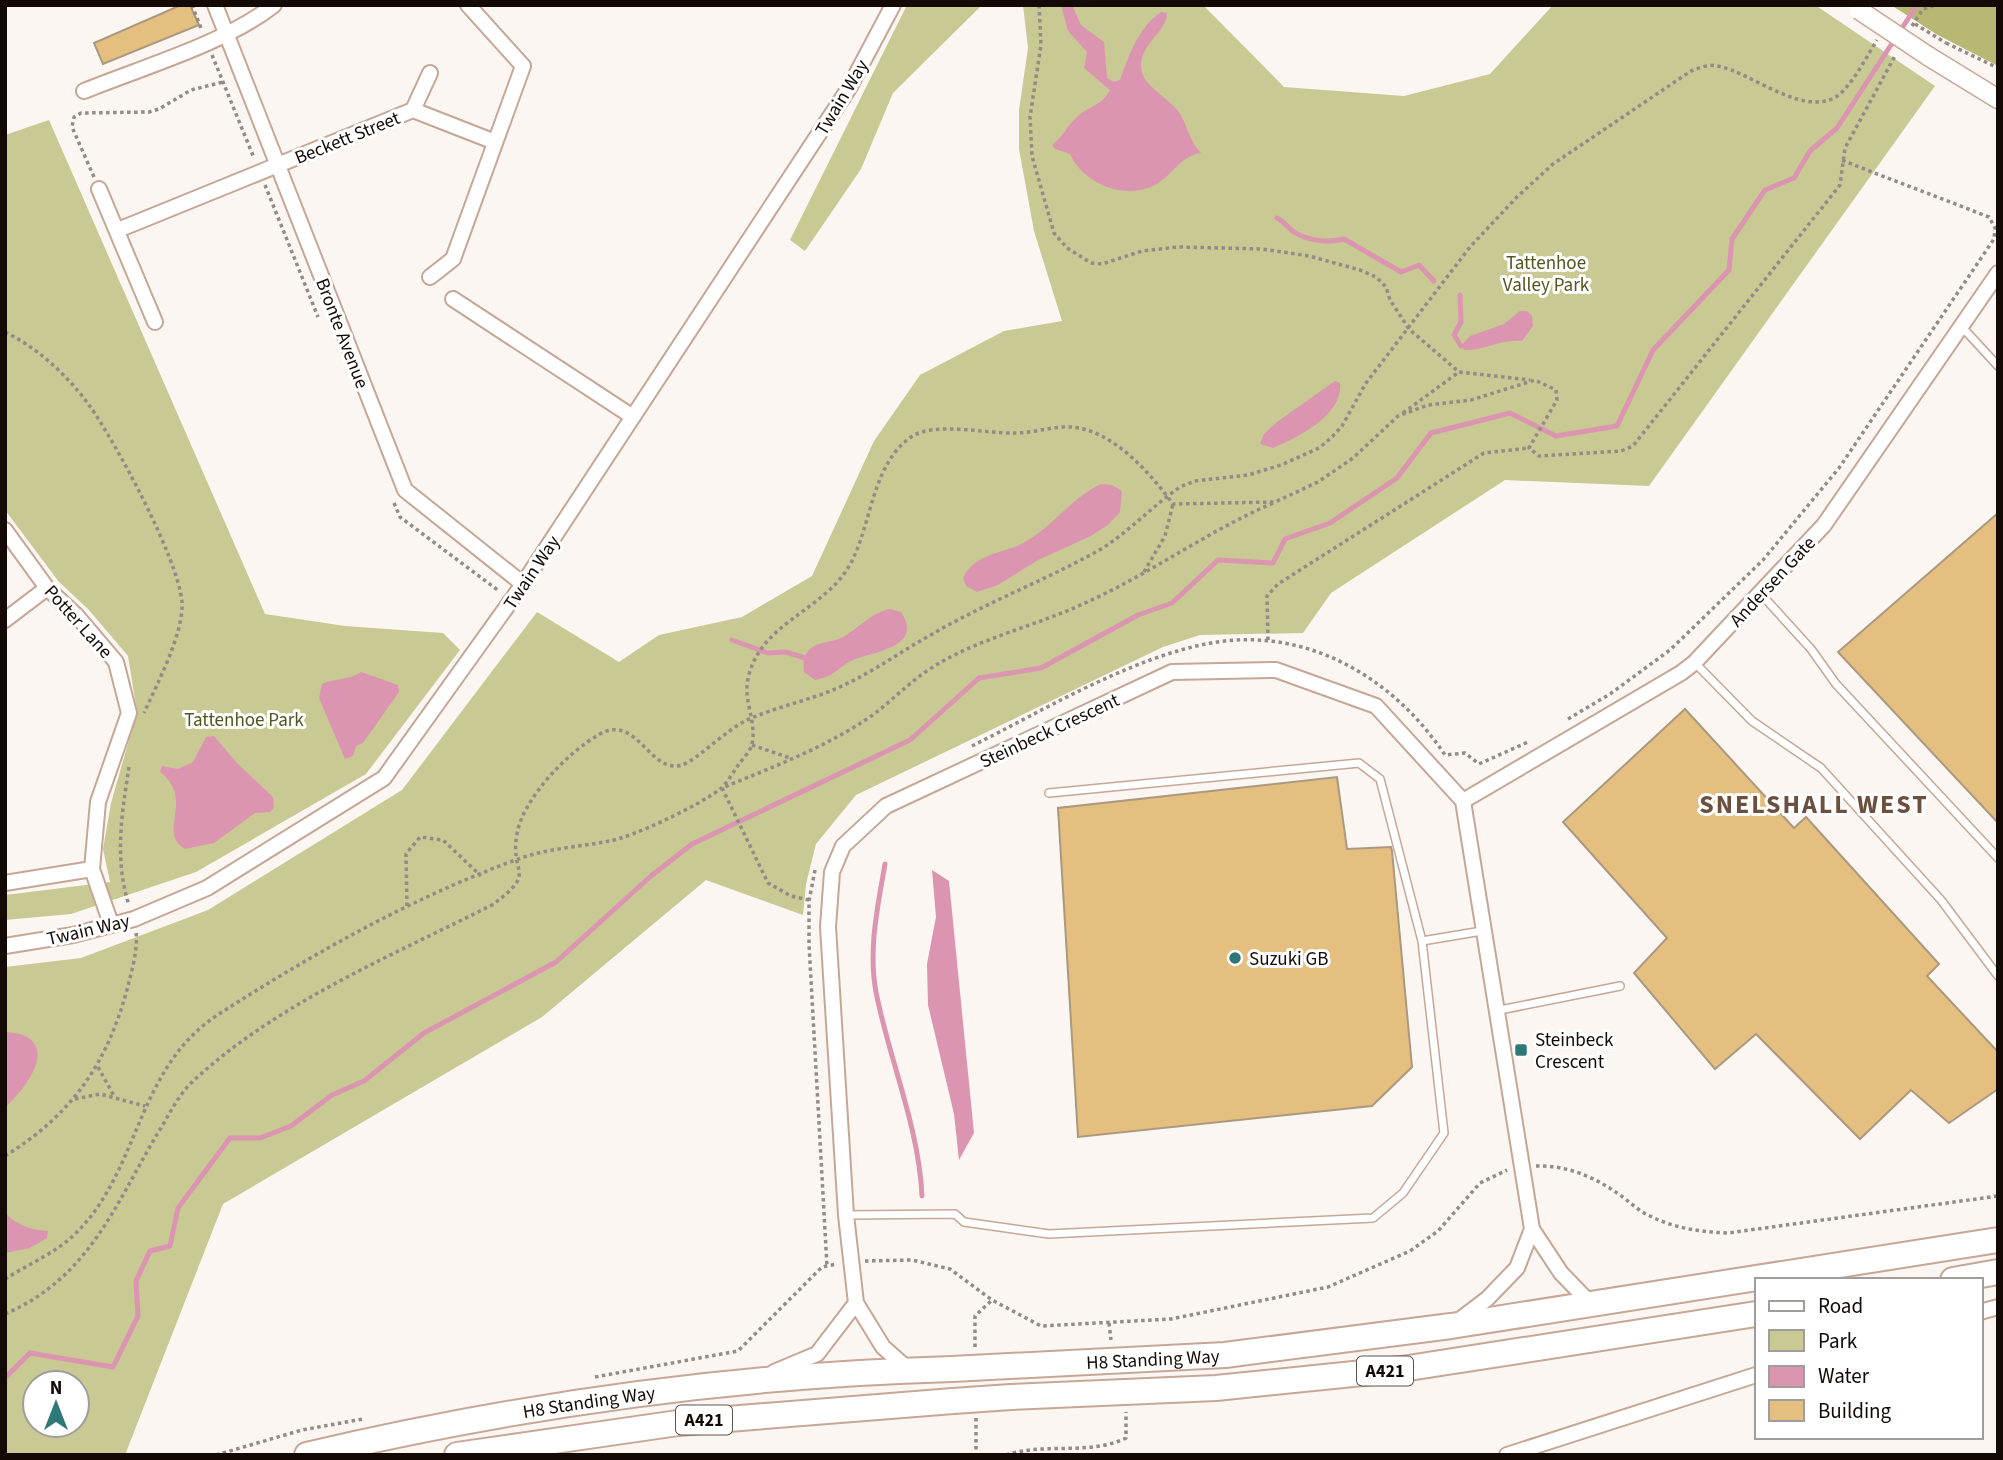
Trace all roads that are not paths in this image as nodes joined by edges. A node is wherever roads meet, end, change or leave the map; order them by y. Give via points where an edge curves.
1 (215, 5) edge
2 (274, 5) edge
3 (468, 5) edge
4 (893, 5) edge
5 (1856, 7) edge
6 (226, 34) junction
7 (430, 73) dead end
8 (84, 91) dead end
9 (1998, 99) edge
10 (413, 110) junction
11 (495, 142) junction
12 (277, 165) junction
13 (99, 189) road end
14 (118, 230) junction
15 (1998, 273) edge
16 (430, 277) dead end
17 (453, 299) dead end
18 (155, 322) dead end
19 (1962, 327) junction
20 (1998, 366) edge
21 (633, 417) junction
22 (5, 530) edge
23 (523, 584) junction
24 (47, 588) junction
25 (1761, 594) junction
26 (5, 620) edge
27 (1694, 663) junction
28 (1049, 793) dead end
29 (1462, 802) junction
30 (1998, 858) edge
31 (92, 869) junction
32 (5, 883) edge
33 (111, 925) junction
34 (1482, 931) junction
35 (1422, 941) junction
36 (5, 946) edge
37 (1998, 976) edge
38 (1620, 986) dead end
39 (1494, 1012) junction
40 (846, 1215) junction
41 (1532, 1229) junction
42 (1998, 1240) edge
43 (1998, 1272) edge
44 (1755, 1278) edge
45 (1757, 1278) edge
46 (1964, 1278) edge
47 (856, 1303) junction
48 (1592, 1304) junction
49 (1755, 1314) edge
50 (1451, 1326) junction
51 (909, 1370) junction
52 (1755, 1374) edge
53 (760, 1379) junction
54 (307, 1455) edge
55 (457, 1455) edge
56 (1507, 1455) edge

1 - 6 street, Bronte Avenue
2 - 6 street via 253,22
3 - 11 street via 523,66
4 - 21 street, Twain Way via 849,88
5 - 9 street, bridge
6 - 8 street
6 - 12 street, Bronte Avenue
7 - 10 street
10 - 11 street, Beckett Street
10 - 12 street, Beckett Street
11 - 16 street via 453,259
12 - 14 street, Beckett Street
12 - 23 street, Bronte Avenue via 405,491
13 - 14 street
14 - 18 street
15 - 19 street, Andersen Gate
17 - 21 street
19 - 20 lane
19 - 25 street, Andersen Gate via 1824,526
21 - 23 street, Twain Way
22 - 24 street, Potter Lane
23 - 33 street, Twain Way via 384,778 207,888
24 - 26 street
24 - 31 street, Potter Lane via 116,662 129,713 98,802
25 - 27 street, Andersen Gate
25 - 30 lane via 1836,684
27 - 29 street, Andersen Gate
27 - 37 lane via 1752,721 1821,768 1941,900
28 - 35 lane via 1359,763 1380,779
29 - 34 street
29 - 40 street, Steinbeck Crescent via 1376,706 1276,670 1172,672 886,807 843,846 832,872 828,927
31 - 32 street
31 - 33 street, Potter Lane
33 - 36 street, Twain Way
34 - 35 lane
34 - 39 street
35 - 40 lane via 1444,1133 1403,1193 1373,1218 1049,1234 964,1222 955,1214
38 - 39 lane
39 - 41 street
40 - 47 street, Steinbeck Crescent
41 - 48 street via 1561,1273
41 - 50 street via 1517,1268 1487,1300
42 - 45 highway, H8 Standing Way / A421
43 - 46 highway
44 - 48 highway, H8 Standing Way / A421
47 - 51 street, Steinbeck Crescent via 883,1348
47 - 53 street via 817,1354
48 - 50 highway, H8 Standing Way / A421
49 - 55 highway, H8 Standing Way / A421, bridge via 1402,1369 1216,1388 1011,1397 678,1423
50 - 51 highway, H8 Standing Way / A421, bridge via 1225,1356
51 - 53 highway, H8 Standing Way / A421
52 - 56 street
53 - 54 highway, H8 Standing Way / A421 via 588,1399 418,1429

